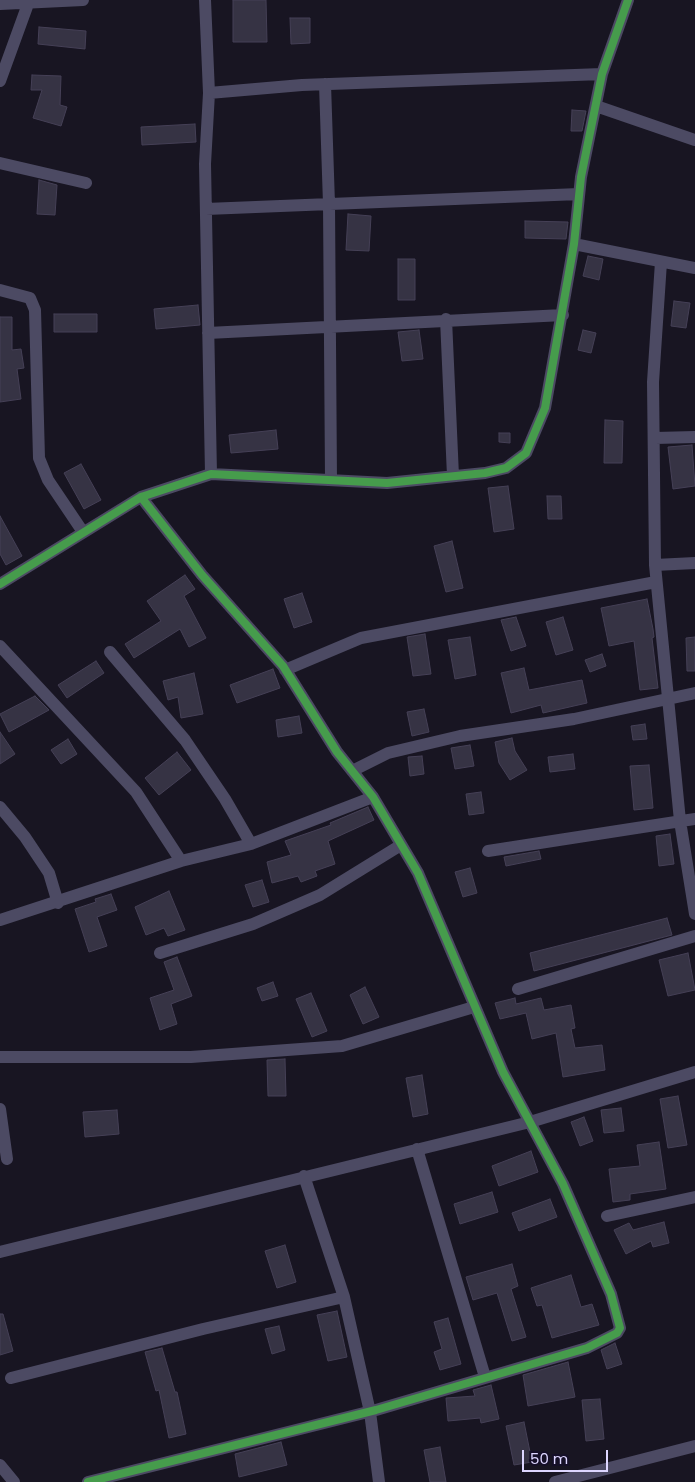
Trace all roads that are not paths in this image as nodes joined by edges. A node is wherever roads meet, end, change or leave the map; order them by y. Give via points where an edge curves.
1 (205, 0) edge
2 (628, 0) edge
3 (77, 1) edge
4 (0, 4) edge
5 (28, 4) junction
6 (602, 74) junction
7 (0, 81) edge
8 (325, 84) junction
9 (209, 92) junction
10 (596, 106) junction
11 (695, 140) edge
12 (0, 163) edge
13 (86, 183) dead end
14 (579, 194) junction
15 (329, 204) junction
16 (206, 209) junction
17 (574, 244) junction
18 (662, 262) junction
19 (695, 268) edge
20 (0, 290) edge
21 (562, 314) junction
22 (446, 319) junction
23 (330, 326) junction
24 (208, 333) junction
25 (695, 437) edge
26 (654, 438) junction
27 (211, 474) junction
28 (453, 476) junction
29 (331, 480) junction
30 (141, 497) junction
31 (83, 532) junction
32 (695, 563) edge
33 (655, 566) junction
34 (656, 582) junction
35 (0, 584) edge
36 (0, 646) edge
37 (110, 652) dead end
38 (285, 670) junction
39 (695, 693) edge
40 (668, 700) junction
41 (352, 771) junction
42 (373, 797) junction
43 (0, 807) edge
44 (695, 819) edge
45 (680, 821) junction
46 (251, 844) junction
47 (401, 845) junction
48 (488, 851) dead end
49 (181, 861) junction
50 (58, 903) junction
51 (695, 914) edge
52 (0, 920) edge
53 (695, 936) edge
54 (160, 953) dead end
55 (518, 989) dead end
56 (474, 1007) junction
57 (0, 1057) edge
58 (695, 1072) edge
59 (0, 1110) edge
60 (530, 1122) junction
61 (417, 1149) junction
62 (7, 1159) dead end
63 (304, 1176) junction
64 (695, 1197) edge
65 (607, 1216) dead end
66 (0, 1252) edge
67 (344, 1296) junction
68 (485, 1377) junction
69 (11, 1378) dead end
70 (370, 1412) junction
71 (695, 1446) edge
72 (0, 1465) edge
73 (14, 1482) edge
74 (88, 1482) edge
75 (379, 1482) edge
76 (555, 1482) edge

1 - 9 street
2 - 6 street
3 - 5 street
4 - 5 street
5 - 7 street
6 - 8 street
6 - 10 street
8 - 9 street
8 - 15 street
9 - 16 street
10 - 11 street
10 - 14 street
12 - 13 street
14 - 15 street
14 - 17 street
15 - 16 street
15 - 23 street
16 - 24 street
17 - 18 street
17 - 21 street
18 - 19 street
18 - 26 street via 653,382
20 - 31 street via 30,298 35,310 39,458 48,480
21 - 22 street
21 - 28 street via 545,408 526,453 506,468
22 - 23 street
22 - 28 street
23 - 24 street
23 - 29 street
24 - 27 street
25 - 26 street
26 - 33 street
27 - 29 street
27 - 30 street
28 - 29 street via 387,483
30 - 31 street
30 - 38 street via 202,575
31 - 35 street
32 - 33 street
33 - 34 street
34 - 38 street via 361,638
34 - 40 street
36 - 49 street via 136,792
37 - 46 street via 185,740
38 - 41 street
39 - 40 street
40 - 41 street via 574,719 460,736 388,753
40 - 45 street
41 - 42 street
42 - 46 street
42 - 47 street
43 - 50 street via 49,873
44 - 45 street
45 - 48 street
45 - 51 street
46 - 49 street
47 - 54 street via 320,895 254,924
47 - 56 street via 418,873
49 - 50 street
50 - 52 street
53 - 55 street
56 - 57 street via 342,1046 191,1058
56 - 60 street
58 - 60 street
59 - 62 street
60 - 61 street
60 - 68 street via 563,1184 603,1275 620,1328 617,1333 587,1348
61 - 63 street
61 - 68 street
63 - 66 street
63 - 67 street
64 - 65 street
67 - 69 street
67 - 70 street
68 - 70 street
70 - 74 street
70 - 75 street
71 - 76 street
72 - 73 street

